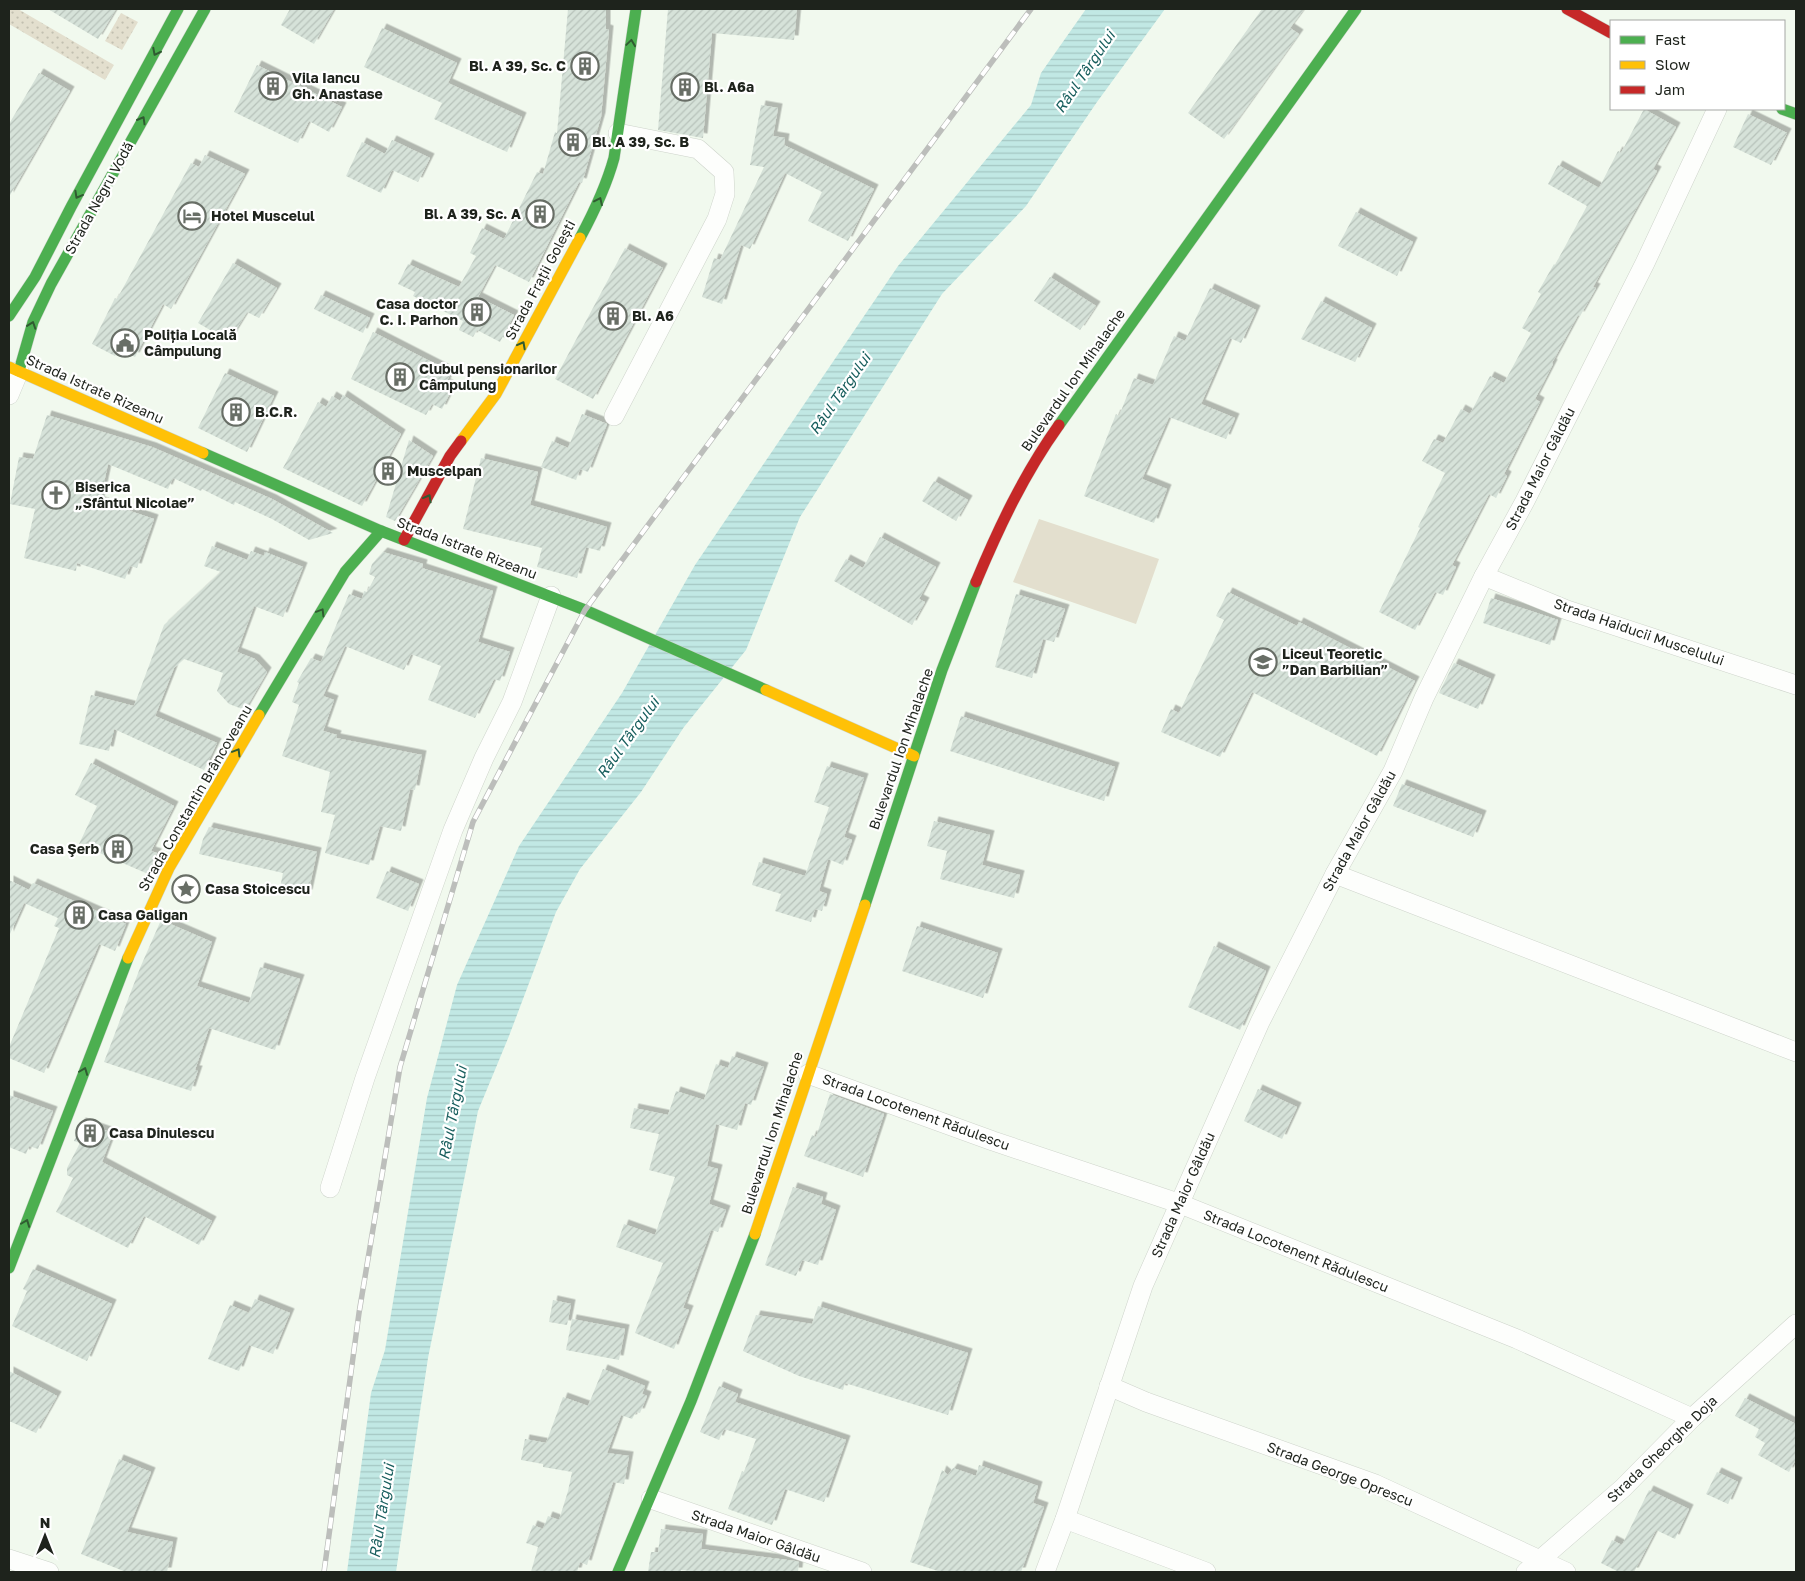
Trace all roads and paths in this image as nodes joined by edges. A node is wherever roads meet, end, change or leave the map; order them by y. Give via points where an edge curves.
1 (178, 9) edge
2 (205, 9) edge
3 (636, 9) edge
4 (1356, 9) edge
5 (1567, 9) edge
6 (1610, 32) edge
7 (1717, 110) edge
8 (618, 133) junction
9 (9, 316) edge
10 (14, 369) edge
11 (9, 395) edge
12 (614, 416) dead end
13 (381, 530) junction
14 (404, 540) junction
15 (1484, 576) junction
16 (551, 596) junction
17 (1796, 685) edge
18 (914, 756) junction
19 (1335, 874) junction
20 (1796, 1052) edge
21 (808, 1074) junction
22 (330, 1188) dead end
23 (1178, 1203) junction
24 (9, 1268) edge
25 (1796, 1324) edge
26 (1109, 1386) junction
27 (1692, 1418) junction
28 (651, 1499) junction
29 (1064, 1519) junction
30 (9, 1559) edge
31 (1541, 1560) junction
32 (49, 1572) edge
33 (618, 1572) edge
34 (862, 1572) edge
35 (1045, 1572) edge
36 (1206, 1572) edge
37 (1526, 1572) edge
38 (1566, 1572) edge

1 -> 9 main road, Strada Negru Vodă via 22,300
10 -> 2 main road, Strada Negru Vodă via 51,284
8 -> 3 main road, Strada Frații Golești
4 - 18 main road, Bulevardul Ion Mihalache via 1037,456 992,542
5 - 6 main road
7 - 15 street, Strada Maior Gâldău via 1640,271
8 - 12 street via 698,149 724,172 725,194 717,218
14 -> 8 main road, Strada Frații Golești via 450,456 496,394 599,202 609,177
10 - 11 street, Strada Negru Vodă
10 - 13 main road, Strada Istrate Rizeanu
13 - 14 main road, Strada Istrate Rizeanu
24 -> 13 main road, Strada Constantin Brâncoveanu via 126,962 169,868 345,572
14 - 16 main road, Strada Istrate Rizeanu
15 - 17 street, Strada Haiducii Muscelului via 1567,610
15 - 19 street, Strada Maior Gâldău via 1424,698 1393,771
16 - 18 main road, Strada Istrate Rizeanu
16 - 22 street via 512,702 453,830 365,1078
18 - 21 main road, Bulevardul Ion Mihalache
19 - 20 street
19 - 23 street, Strada Maior Gâldău via 1260,1022
21 - 23 street, Strada Locotenent Rădulescu
21 - 28 main road, Bulevardul Ion Mihalache via 758,1226
23 - 26 street, Strada Maior Gâldău via 1143,1286
23 - 27 street, Strada Locotenent Rădulescu via 1517,1339
25 - 27 street, Strada Gheorghe Doja
26 - 29 street, Strada Maior Gâldău
26 - 31 street, Strada George Oprescu via 1374,1484
27 - 31 street, Strada Gheorghe Doja via 1623,1488
28 - 33 main road, Bulevardul Ion Mihalache
28 - 34 street, Strada Maior Gâldău
29 - 35 street, Strada Maior Gâldău
29 - 36 street
30 - 32 street
31 - 37 street, Strada Gheorghe Doja
31 - 38 street, Strada George Oprescu

